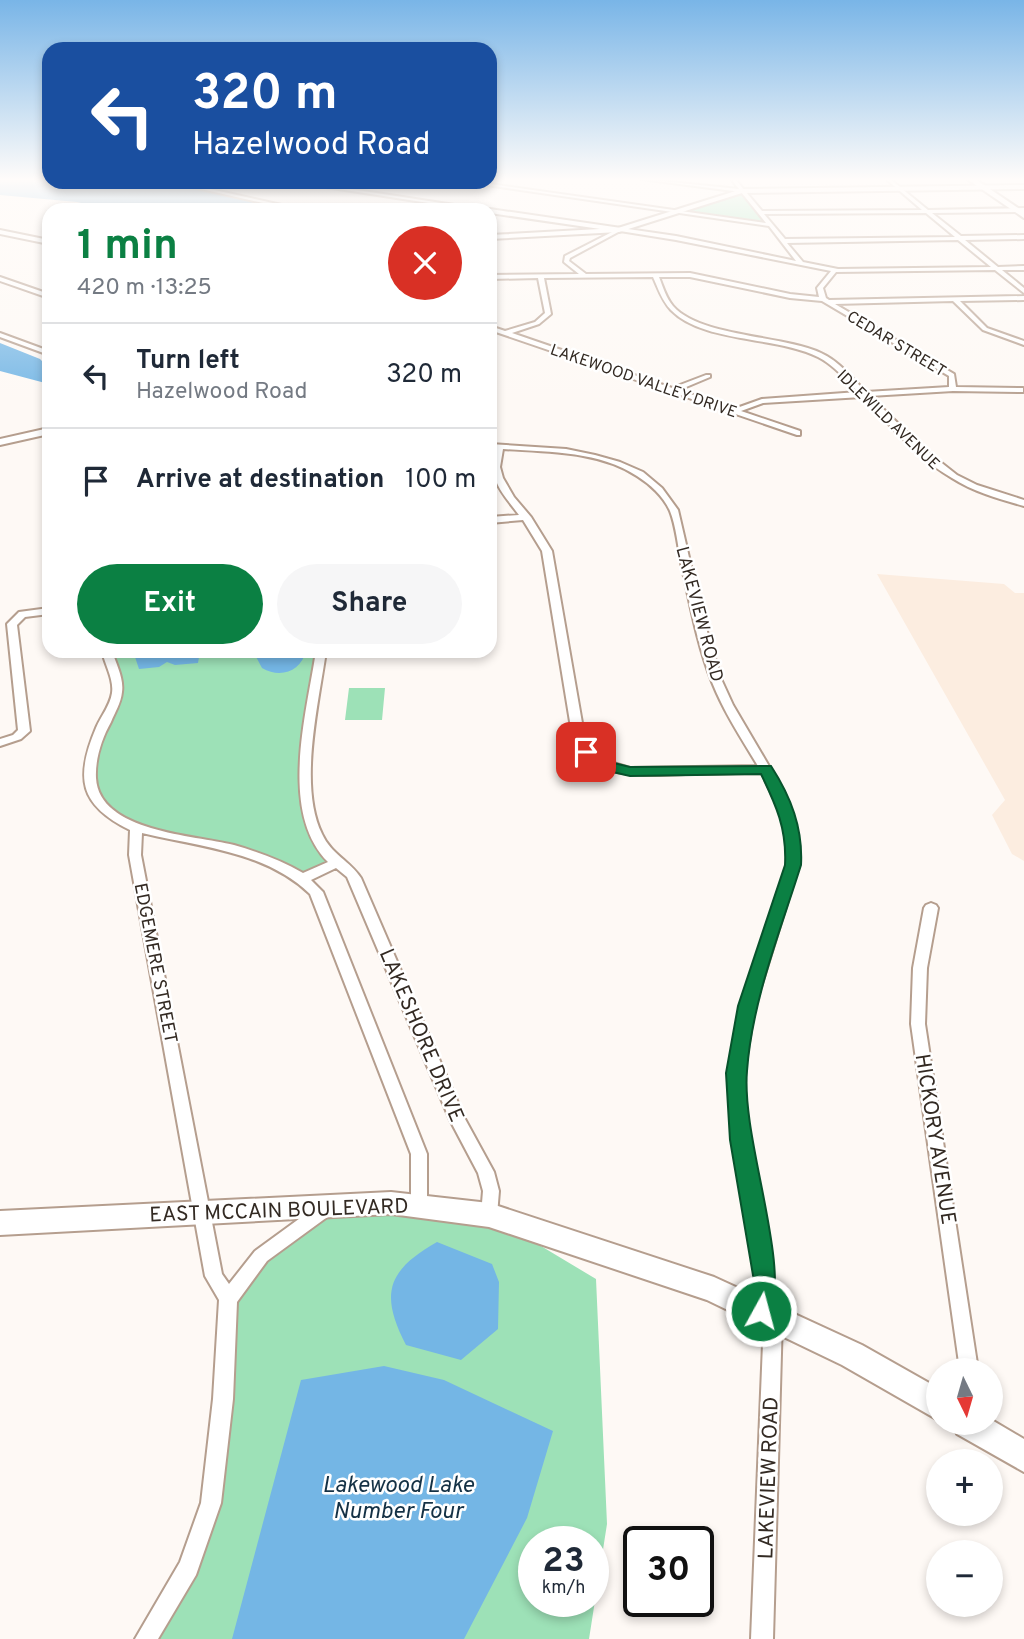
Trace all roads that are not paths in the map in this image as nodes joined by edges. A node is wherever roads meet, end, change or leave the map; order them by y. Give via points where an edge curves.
1 (569, 255) edge
2 (760, 255) edge
3 (795, 255) edge
4 (981, 255) edge
5 (801, 263) junction
6 (996, 268) junction
7 (1024, 268) edge
8 (835, 270) junction
9 (654, 275) junction
10 (541, 276) junction
11 (584, 276) junction
12 (497, 277) edge
13 (0, 279) edge
14 (13, 285) junction
15 (0, 288) edge
16 (1024, 291) edge
17 (42, 294) edge
18 (1024, 298) edge
19 (825, 300) junction
20 (955, 300) junction
21 (497, 330) edge
22 (506, 333) junction
23 (0, 335) edge
24 (1024, 343) edge
25 (42, 350) edge
26 (708, 376) dead end
27 (953, 389) junction
28 (673, 390) junction
29 (1020, 390) dead end
30 (863, 394) junction
31 (734, 411) junction
32 (42, 433) edge
33 (797, 433) dead end
34 (0, 442) edge
35 (497, 447) edge
36 (497, 473) edge
37 (1024, 503) edge
38 (527, 517) junction
39 (497, 519) edge
40 (42, 612) edge
41 (109, 658) edge
42 (320, 658) edge
43 (0, 743) edge
44 (766, 769) junction
45 (136, 828) junction
46 (338, 862) junction
47 (303, 878) junction
48 (931, 908) dead end
49 (419, 1204) junction
50 (328, 1207) junction
51 (203, 1212) junction
52 (489, 1214) junction
53 (0, 1223) edge
54 (228, 1299) junction
55 (767, 1314) junction
56 (967, 1358) edge
57 (926, 1398) edge
58 (988, 1435) edge
59 (1024, 1456) edge
60 (146, 1639) edge
61 (762, 1639) edge

1 - 11 street via 566,261
2 - 5 street
3 - 5 street
4 - 6 street
5 - 8 street
6 - 7 street
6 - 8 street
6 - 16 street
8 - 19 street via 820,288
9 - 11 street
9 - 19 street via 699,276
9 - 30 street, IDLEWILD AVENUE via 672,309 682,316 812,352 832,363
10 - 11 street
10 - 12 street
10 - 22 street via 548,314 537,323
13 - 14 street
14 - 15 street
14 - 17 street
18 - 20 street
19 - 20 street
19 - 27 street, CEDAR STREET via 952,375
20 - 24 street via 985,329
21 - 22 street, LAKEWOOD VALLEY DRIVE
22 - 28 street, LAKEWOOD VALLEY DRIVE
23 - 25 street
26 - 28 street
27 - 29 street
27 - 30 street
28 - 31 street, LAKEWOOD VALLEY DRIVE
30 - 31 street via 768,400
30 - 37 street, IDLEWILD AVENUE via 947,474 978,490
31 - 33 street, LAKEWOOD VALLEY DRIVE
32 - 34 street
35 - 44 street, LAKEVIEW ROAD via 559,451 604,461 645,479 664,495 674,510 717,681
36 - 38 street
38 - 39 street
38 - 44 street via 547,551 579,740 586,752 609,767 630,772
40 - 43 street via 22,614 13,621 24,731
41 - 45 street via 117,693 95,748 88,782 102,808
42 - 46 street, LAKESHORE DRIVE via 305,800 322,844
44 - 55 street, LAKEVIEW ROAD via 785,802 794,844 788,887 748,1006 736,1073 740,1140
45 - 47 street via 219,846
45 - 51 street, EDGEMERE STREET via 135,855
46 - 47 street
46 - 52 street, LAKESHORE DRIVE via 355,878 458,1120 486,1172 491,1191
47 - 49 street via 324,907 419,1154
48 - 56 street, HICKORY AVENUE via 920,968 918,1024
49 - 50 main road, EAST MCCAIN BOULEVARD
49 - 52 main road, EAST MCCAIN BOULEVARD
50 - 51 main road, EAST MCCAIN BOULEVARD
50 - 54 street via 261,1256
51 - 53 main road, EAST MCCAIN BOULEVARD
51 - 54 street, EDGEMERE STREET via 214,1276
52 - 55 main road, EAST MCCAIN BOULEVARD via 714,1290
54 - 60 street, EDGEMERE STREET via 211,1503 189,1568
55 - 57 main road, EAST MCCAIN BOULEVARD via 852,1354
55 - 61 street, LAKEVIEW ROAD
58 - 59 main road

